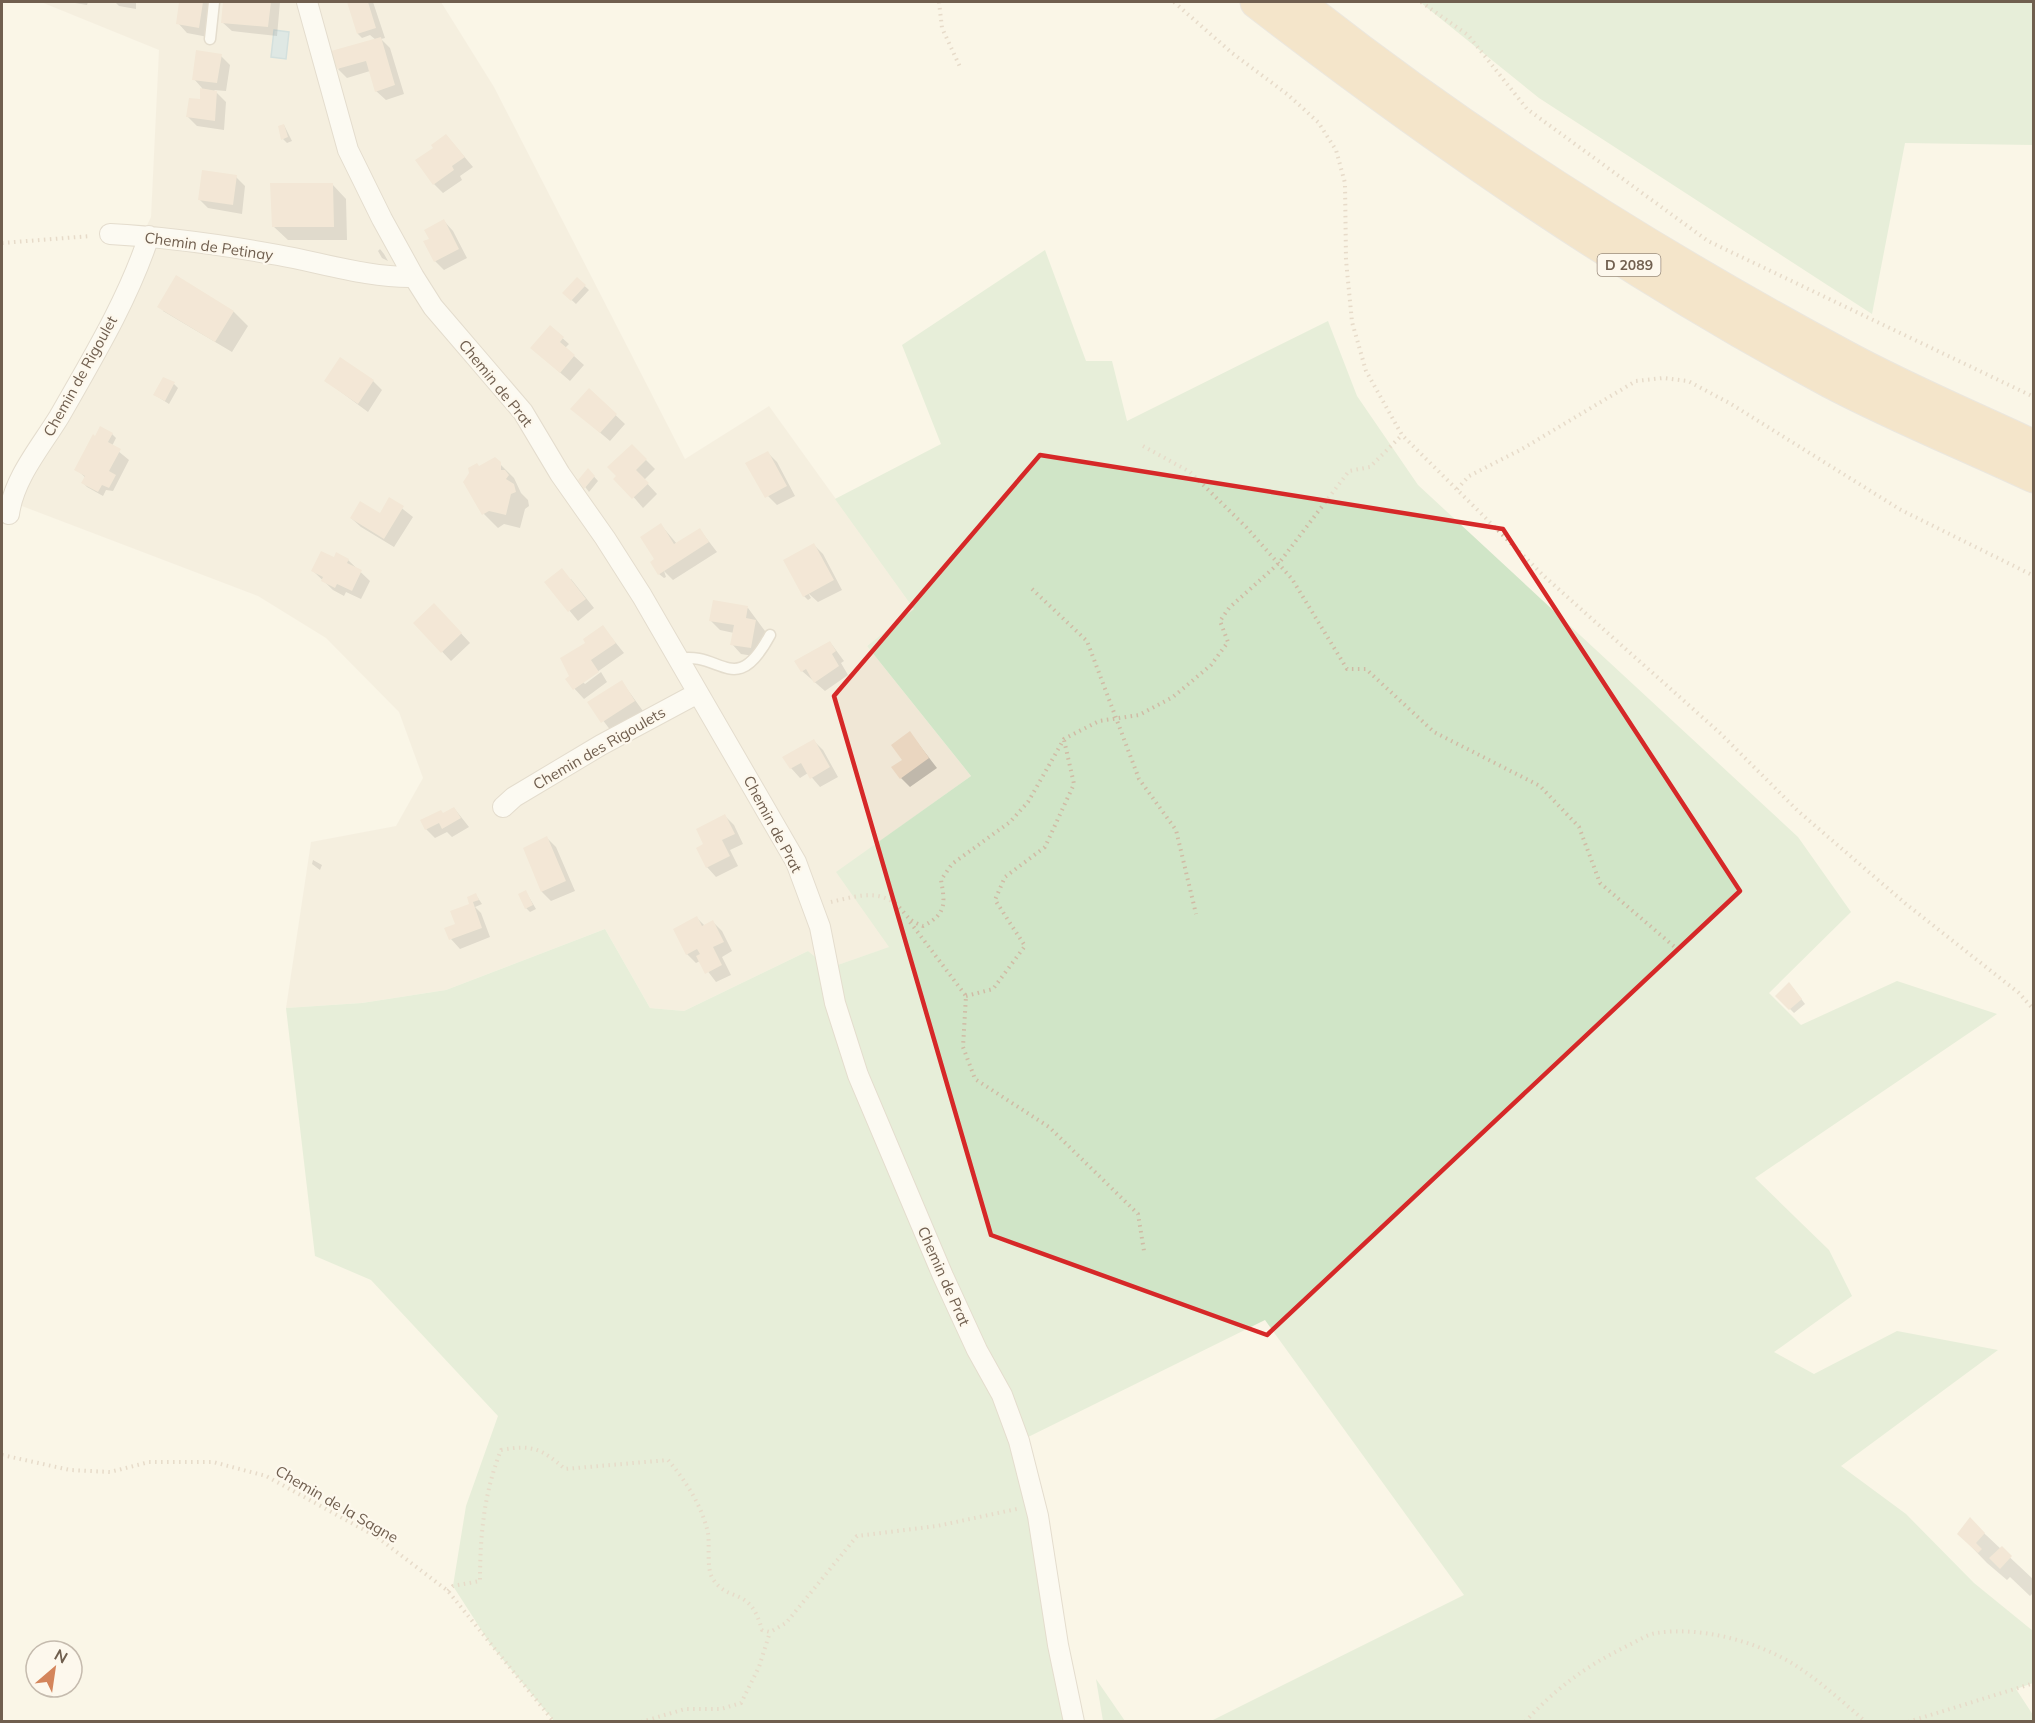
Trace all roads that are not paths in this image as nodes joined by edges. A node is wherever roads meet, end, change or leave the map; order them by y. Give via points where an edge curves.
1 (214, 2) edge
2 (307, 2) edge
3 (1257, 2) edge
4 (1297, 2) edge
5 (210, 39) dead end
6 (110, 234) road end
7 (149, 236) junction
8 (414, 277) junction
9 (2034, 447) edge
10 (2034, 476) edge
11 (9, 514) dead end
12 (770, 635) dead end
13 (678, 658) junction
14 (698, 693) junction
15 (503, 807) dead end
16 (1074, 1722) edge

1 - 5 lane
2 - 8 street, Chemin de Prat via 348,150
3 - 10 highway, D 2089 via 1479,167 1641,273 1832,382
4 - 9 highway, D 2089 via 1506,156 1656,251 1843,356
6 - 7 street, Chemin de Petinay
7 - 8 street, Chemin de Petinay via 391,277
7 - 11 street, Chemin de Rigoulet via 120,306 12,494
8 - 13 street, Chemin de Prat via 433,307 523,412
12 - 13 lane via 757,658 747,665 720,668 692,656
13 - 14 street, Chemin de Prat
14 - 15 street, Chemin des Rigoulets via 601,745
14 - 16 street, Chemin de Prat via 796,862 820,927 835,1003 858,1075 943,1276 1002,1395 1019,1441 1048,1570

